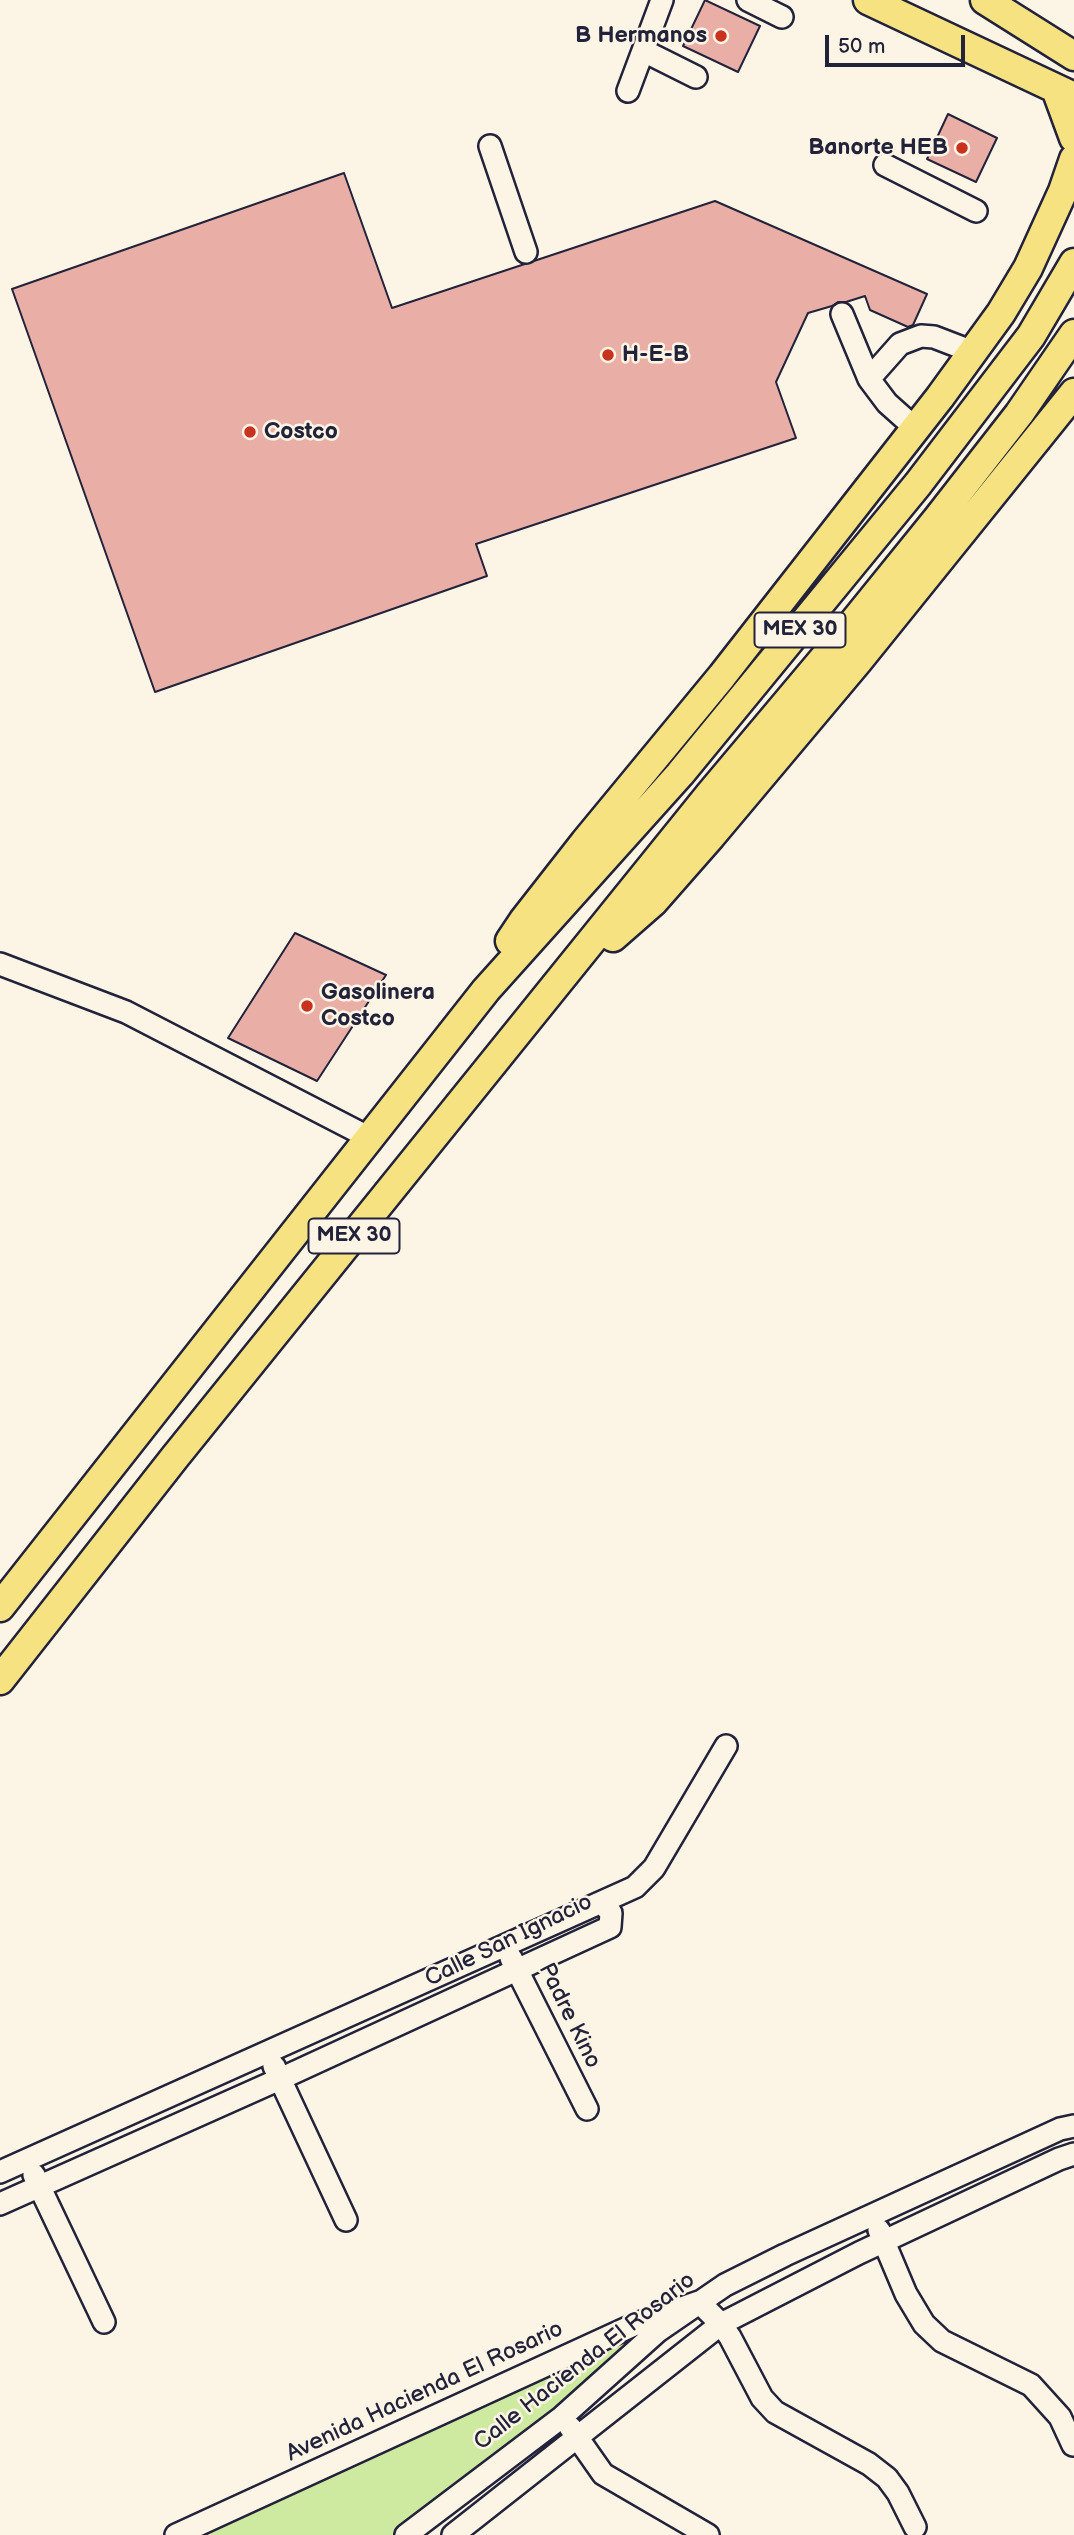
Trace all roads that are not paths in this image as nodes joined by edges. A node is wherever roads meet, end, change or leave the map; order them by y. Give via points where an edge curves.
1 (662, 0) edge
2 (748, 0) edge
3 (868, 0) edge
4 (989, 0) edge
5 (782, 17) dead end
6 (1056, 38) edge
7 (644, 51) junction
8 (1074, 55) edge
9 (1027, 75) junction
10 (696, 77) dead end
11 (628, 92) dead end
12 (1065, 93) edge
13 (1074, 138) edge
14 (490, 146) dead end
15 (1074, 159) edge
16 (885, 165) dead end
17 (1069, 186) edge
18 (976, 211) dead end
19 (526, 252) dead end
20 (1074, 263) edge
21 (842, 314) dead end
22 (1074, 334) edge
23 (973, 352) junction
24 (869, 379) junction
25 (1074, 393) edge
26 (915, 428) junction
27 (0, 964) edge
28 (570, 970) junction
29 (486, 990) junction
30 (370, 1138) junction
31 (0, 1607) edge
32 (0, 1680) edge
33 (726, 1746) dead end
34 (602, 1902) junction
35 (505, 1945) junction
36 (517, 1969) junction
37 (268, 2053) junction
38 (280, 2079) junction
39 (587, 2109) dead end
40 (1074, 2126) edge
41 (1023, 2147) junction
42 (1074, 2154) edge
43 (27, 2160) junction
44 (1035, 2171) junction
45 (0, 2172) edge
46 (40, 2186) junction
47 (0, 2204) edge
48 (872, 2216) junction
49 (346, 2220) dead end
50 (884, 2241) junction
51 (699, 2302) junction
52 (104, 2322) dead end
53 (721, 2324) junction
54 (562, 2417) junction
55 (577, 2438) junction
56 (1073, 2445) edge
57 (915, 2527) dead end
58 (420, 2531) edge
59 (176, 2535) edge
60 (453, 2535) edge
61 (708, 2535) edge

1 - 7 street
2 - 5 street
3 - 9 main road
4 - 6 main road
6 - 8 main road
6 - 9 main road
7 - 10 street
7 - 11 street
9 - 12 main road
12 - 13 main road
14 - 19 street
15 - 17 main road
16 - 18 street
17 - 23 main road via 1028,268
20 - 29 main road, MEX 30 via 1031,336 981,405 814,613 680,774
21 - 24 street
22 - 28 main road, MEX 30 via 938,518
23 - 24 street via 921,336 900,344
23 - 26 main road
24 - 26 street
25 - 28 main road via 711,836 653,902
26 - 29 main road via 524,920
27 - 30 street via 126,1012
28 - 32 main road, MEX 30
29 - 30 main road, MEX 30
30 - 31 main road, MEX 30
33 - 34 street via 654,1868 635,1887
34 - 35 street, Calle San Ignacio
34 - 36 street, Calle San Ignacio via 611,1913 610,1927
35 - 36 street, Padre Kino
35 - 37 street, Calle San Ignacio
36 - 38 street, Calle San Ignacio
36 - 39 street, Padre Kino
37 - 38 street
37 - 43 street, Calle San Ignacio
38 - 46 street, Calle San Ignacio
38 - 49 street
40 - 41 street, Calle Hacienda El Rosario
41 - 44 street
41 - 48 street, Calle Hacienda El Rosario
42 - 44 street
43 - 45 street, Calle San Ignacio
43 - 46 street
44 - 50 street
46 - 47 street, Calle San Ignacio
46 - 52 street
48 - 50 street
48 - 51 street, Calle Hacienda El Rosario via 785,2255
50 - 53 street
50 - 56 street via 925,2325 942,2341 1031,2385 1060,2417
51 - 53 street
51 - 54 street, Calle Hacienda El Rosario via 658,2331
51 - 59 street, Avenida Hacienda El Rosario via 636,2324
53 - 55 street
53 - 57 street via 762,2398 775,2412 887,2478
54 - 55 street
54 - 58 street, Calle Hacienda El Rosario
55 - 60 street
55 - 61 street via 603,2474

